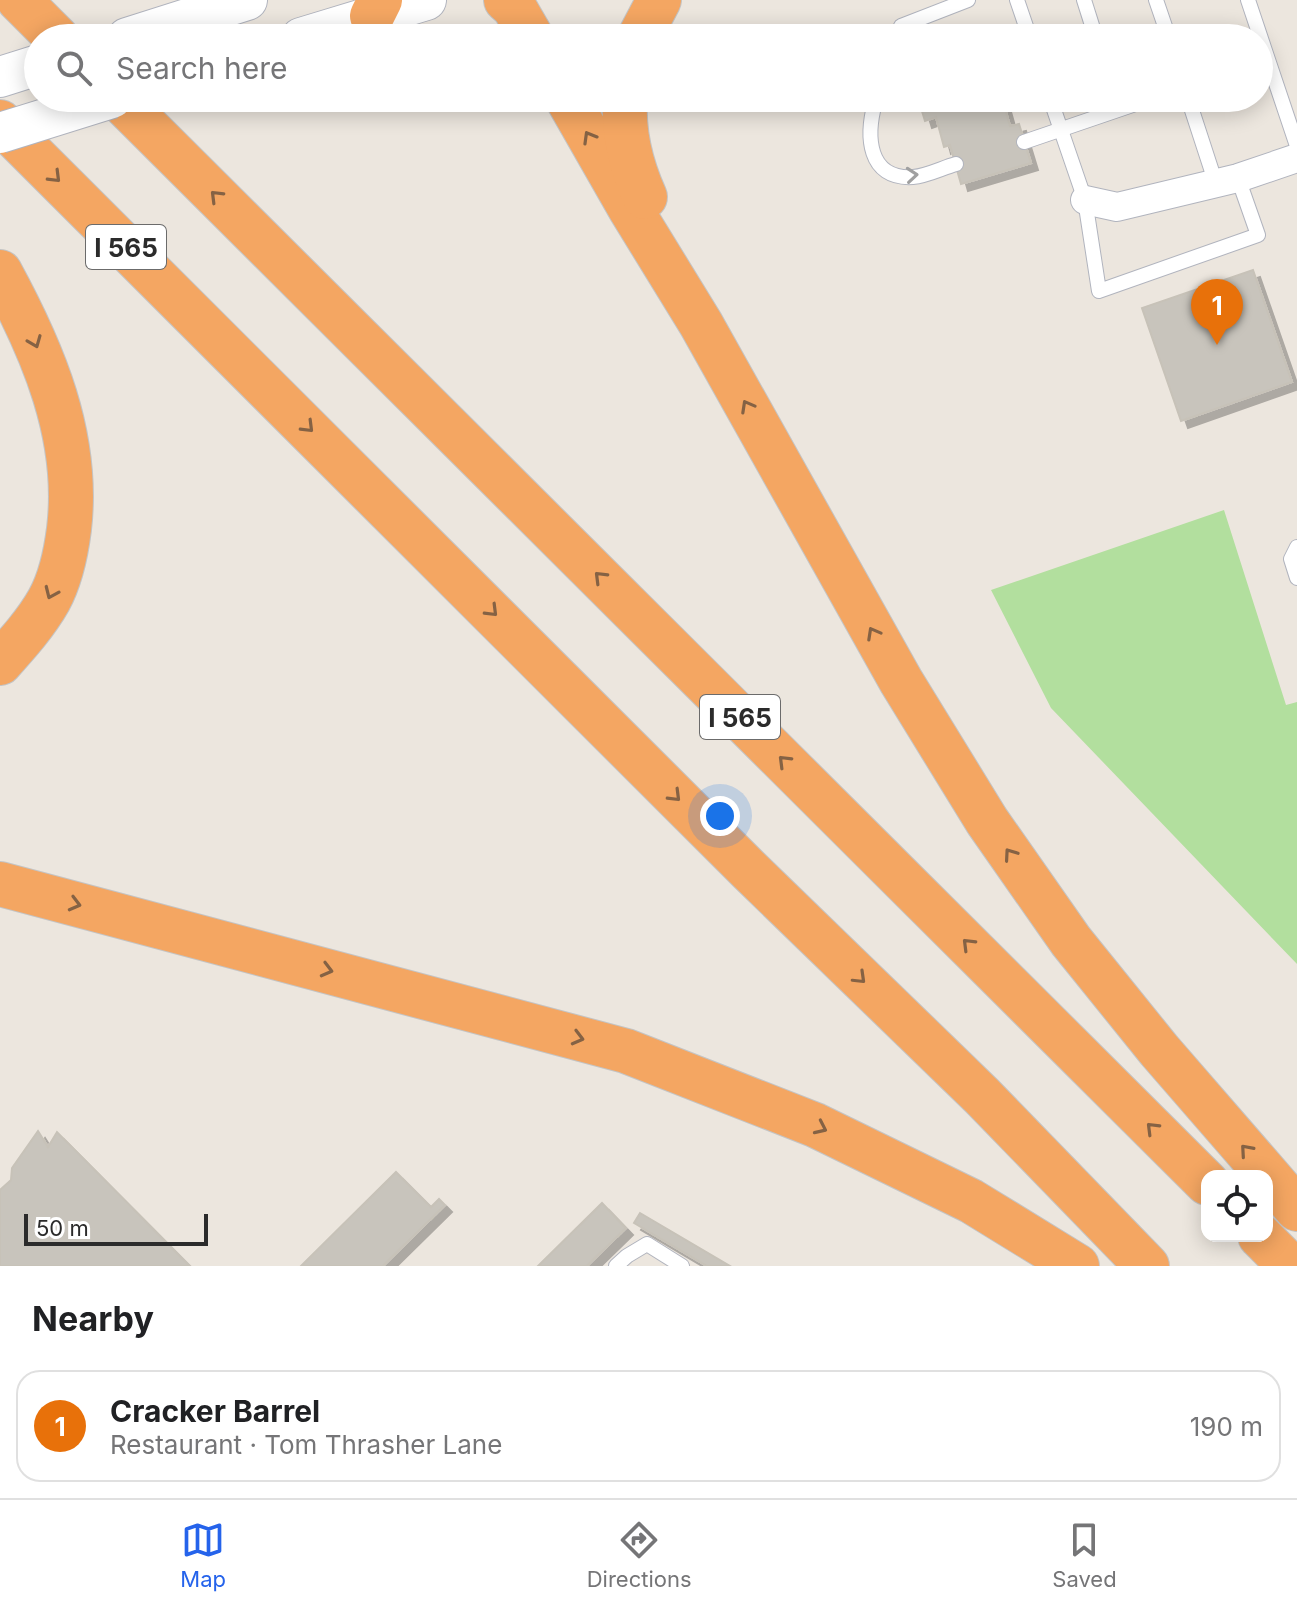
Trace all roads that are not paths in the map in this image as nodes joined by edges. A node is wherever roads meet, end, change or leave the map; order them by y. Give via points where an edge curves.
1 (19, 0) edge
2 (426, 0) edge
3 (506, 0) edge
4 (659, 0) edge
5 (968, 0) edge
6 (1017, 0) edge
7 (1084, 0) edge
8 (1156, 0) edge
9 (1248, 0) edge
10 (235, 4) edge
11 (376, 8) edge
12 (43, 24) edge
13 (171, 24) edge
14 (336, 24) edge
15 (524, 24) edge
16 (646, 24) edge
17 (906, 24) edge
18 (1025, 24) edge
19 (1092, 24) edge
20 (1164, 24) edge
21 (1256, 24) edge
22 (24, 69) edge
23 (1273, 74) edge
24 (0, 77) edge
25 (69, 112) edge
26 (129, 112) edge
27 (575, 112) edge
28 (624, 112) edge
29 (873, 112) edge
30 (1055, 112) edge
31 (1100, 112) edge
32 (1195, 112) edge
33 (0, 122) edge
34 (1061, 129) junction
35 (0, 133) edge
36 (1024, 142) dead end
37 (1297, 146) edge
38 (1297, 158) edge
39 (956, 164) dead end
40 (1227, 181) junction
41 (1085, 200) junction
42 (0, 272) edge
43 (701, 324) junction
44 (1297, 547) edge
45 (1297, 578) edge
46 (0, 663) edge
47 (0, 884) edge
48 (1201, 1177) edge
49 (1297, 1209) edge
50 (1266, 1242) edge
51 (616, 1266) edge
52 (682, 1266) edge
53 (1077, 1266) edge
54 (1147, 1266) edge
55 (1290, 1266) edge

1 - 12 highway
2 - 11 main road
3 - 15 highway
4 - 16 highway
5 - 17 lane
6 - 18 lane
7 - 19 lane
8 - 20 lane
9 - 21 lane
10 - 13 main road
11 - 14 main road
22 - 24 main road
23 - 37 lane
25 - 35 main road, bridge
48 -> 26 highway, I 565
43 -> 27 highway
28 - 43 highway via 638,177
29 -> 39 lane via 870,144 878,165 897,176 914,177
30 - 34 lane
31 - 34 lane
32 - 40 lane
33 -> 54 highway, I 565
34 - 36 lane
34 - 41 lane
38 - 40 street
40 - 41 street via 1117,207
40 - 41 lane via 1258,235 1099,291
42 -> 46 highway via 49,375 66,435 71,506 65,557 50,598
49 -> 43 highway via 1071,941 987,821 901,681
44 - 45 lane via 1291,559
47 -> 53 highway via 626,1051 815,1125 971,1201
50 - 55 highway
51 - 52 lane via 647,1244

